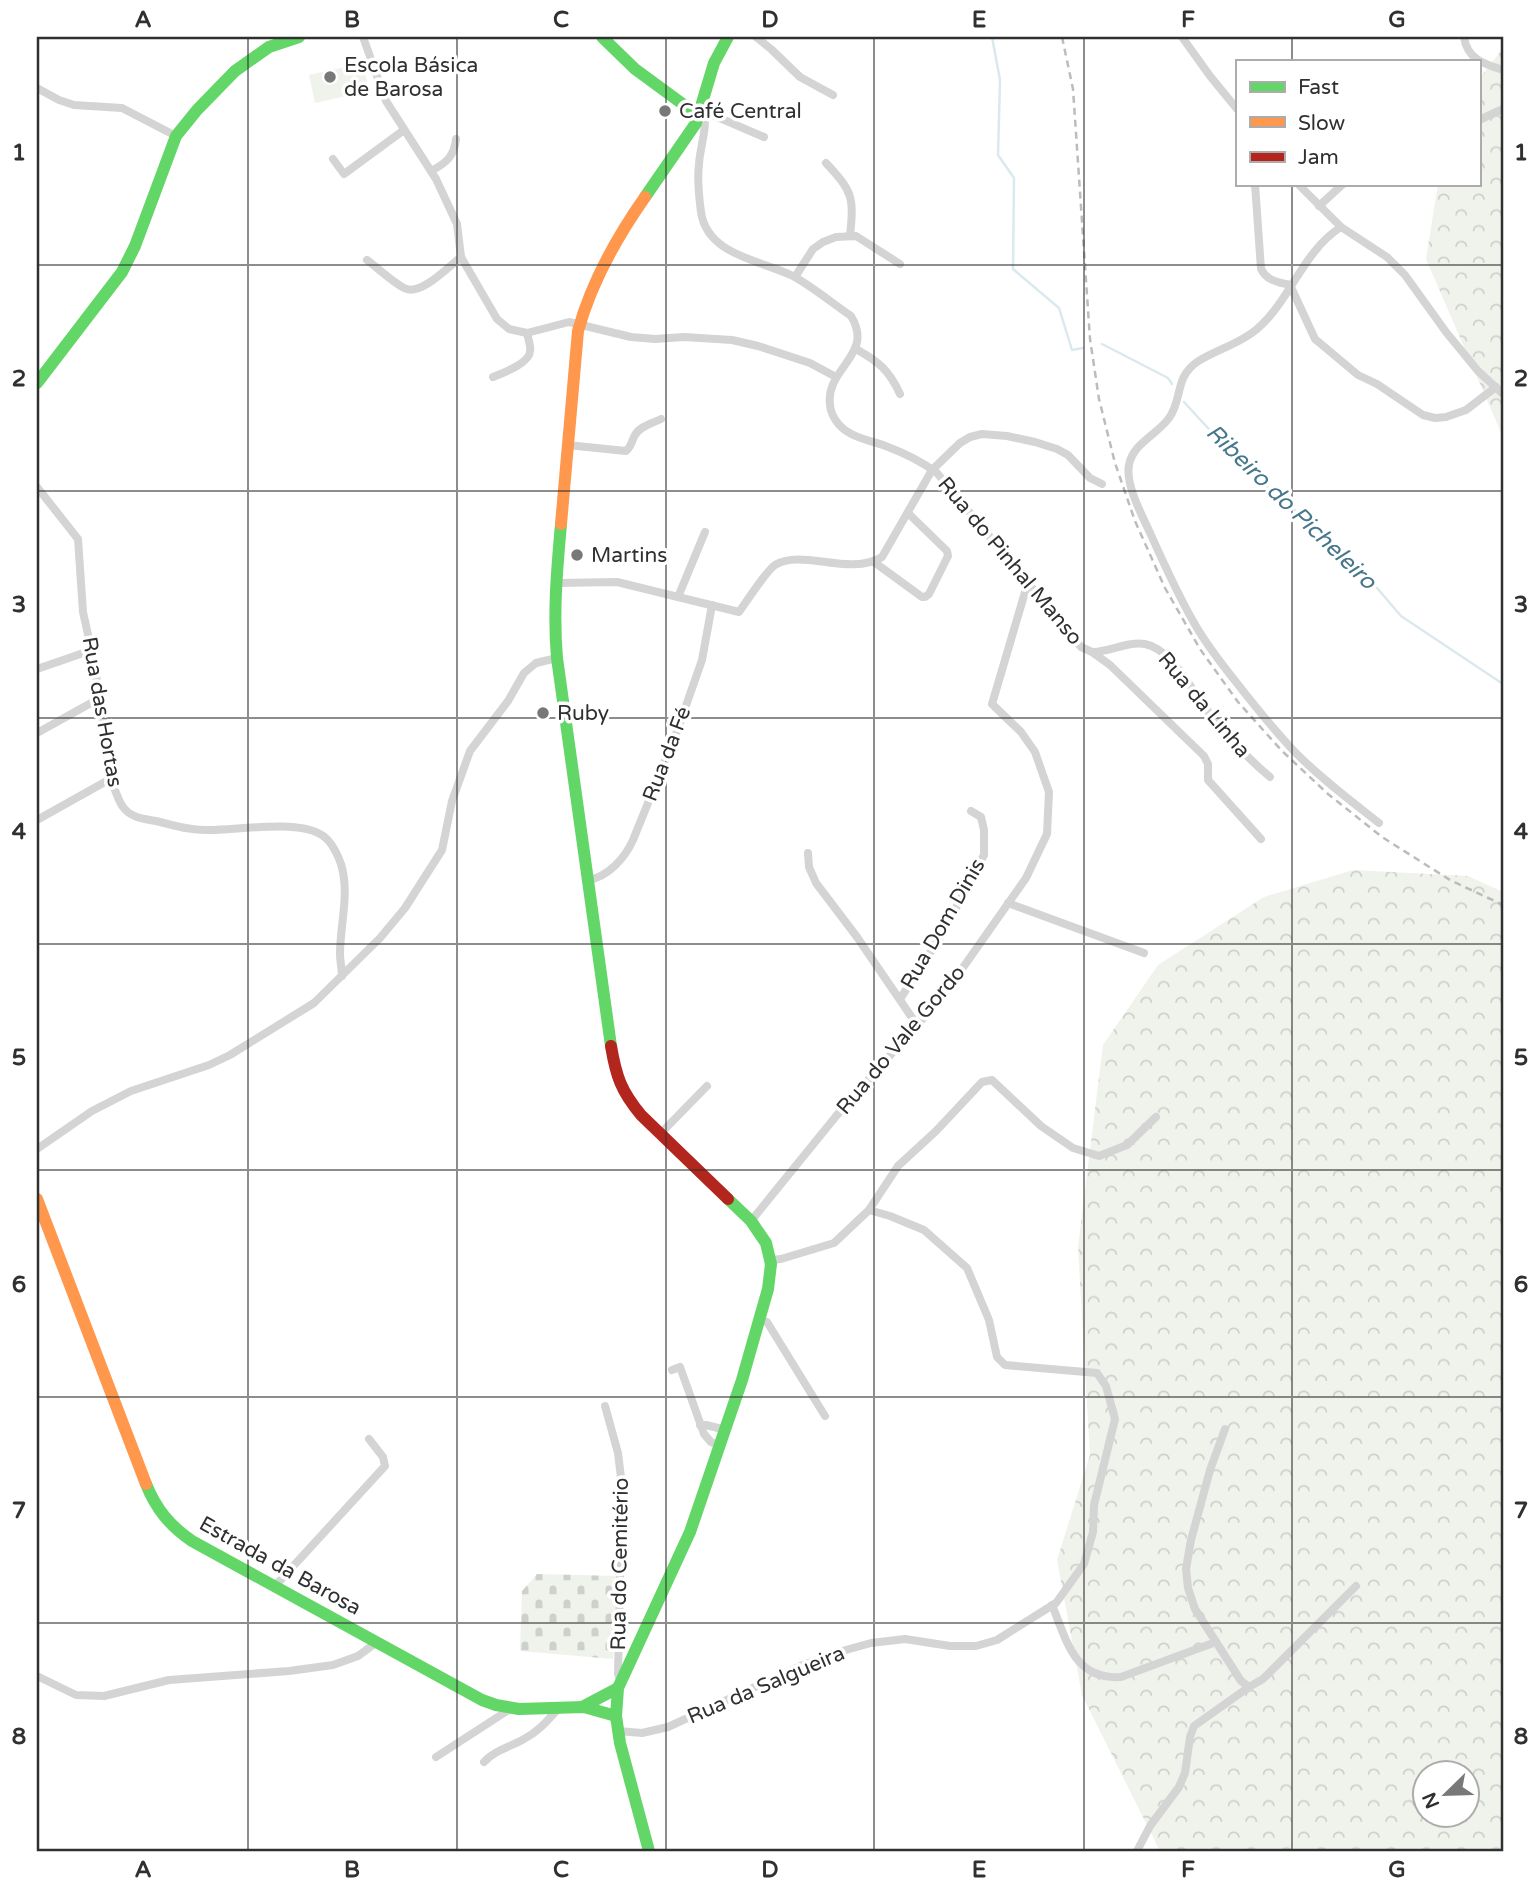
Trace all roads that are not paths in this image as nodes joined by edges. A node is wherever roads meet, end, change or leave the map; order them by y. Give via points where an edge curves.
1 (299, 37) edge
2 (363, 37) edge
3 (602, 37) edge
4 (728, 37) edge
5 (755, 37) edge
6 (1182, 37) edge
7 (1464, 37) edge
8 (1478, 60) edge
9 (1480, 61) edge
10 (1503, 70) edge
11 (37, 88) edge
12 (833, 95) dead end
13 (1236, 108) edge
14 (1503, 109) edge
15 (700, 113) junction
16 (1480, 120) edge
17 (404, 130) junction
18 (176, 136) junction
19 (764, 137) dead end
20 (456, 139) dead end
21 (333, 159) dead end
22 (826, 163) dead end
23 (430, 171) junction
24 (1255, 186) edge
25 (1300, 186) edge
26 (1341, 186) edge
27 (1319, 206) junction
28 (1340, 228) junction
29 (850, 236) junction
30 (461, 257) junction
31 (367, 260) dead end
32 (900, 264) dead end
33 (795, 277) junction
34 (1290, 285) junction
35 (580, 323) junction
36 (527, 333) junction
37 (856, 349) junction
38 (493, 377) dead end
39 (836, 377) junction
40 (37, 383) edge
41 (1500, 391) edge
42 (901, 394) dead end
43 (661, 419) dead end
44 (568, 445) junction
45 (932, 470) junction
46 (1102, 484) dead end
47 (37, 487) edge
48 (908, 513) junction
49 (705, 532) dead end
50 (874, 562) junction
51 (1028, 582) junction
52 (556, 583) junction
53 (678, 597) junction
54 (712, 605) junction
55 (92, 650) junction
56 (1092, 652) junction
57 (557, 658) junction
58 (37, 669) edge
59 (100, 698) junction
60 (37, 733) edge
61 (1270, 777) dead end
62 (112, 778) junction
63 (971, 811) dead end
64 (37, 820) edge
65 (1379, 823) dead end
66 (1261, 839) dead end
67 (808, 853) dead end
68 (587, 880) junction
69 (1008, 904) junction
70 (1143, 953) dead end
71 (342, 976) junction
72 (900, 999) junction
73 (917, 1025) junction
74 (707, 1086) dead end
75 (1156, 1117) dead end
76 (660, 1134) junction
77 (37, 1149) edge
78 (37, 1199) edge
79 (869, 1210) junction
80 (751, 1221) junction
81 (771, 1260) junction
82 (759, 1320) junction
83 (672, 1370) dead end
84 (605, 1406) dead end
85 (825, 1416) dead end
86 (700, 1425) junction
87 (1225, 1429) dead end
88 (726, 1430) junction
89 (369, 1439) dead end
90 (721, 1446) junction
91 (275, 1586) junction
92 (1356, 1586) dead end
93 (1052, 1605) junction
94 (377, 1642) junction
95 (1216, 1642) junction
96 (37, 1676) edge
97 (619, 1684) junction
98 (1249, 1686) junction
99 (582, 1707) junction
100 (510, 1709) junction
101 (558, 1709) junction
102 (617, 1716) junction
103 (618, 1731) junction
104 (436, 1757) dead end
105 (484, 1762) dead end
106 (649, 1851) edge
107 (1137, 1851) edge

1 - 18 main road via 268,47 235,71
2 - 17 street via 386,101
3 - 15 main road via 644,77
4 - 15 main road via 712,70
5 - 12 street via 800,77
6 - 13 street
7 - 8 street via 1468,51
9 - 10 street
11 - 18 street via 74,105 122,108
14 - 16 street
15 - 19 street
15 - 33 street via 705,121 698,165 704,226 720,245
15 - 35 main road via 621,231
17 - 21 street via 344,174
17 - 23 street
18 - 40 main road via 122,272
20 - 23 street via 448,160
22 - 29 street via 852,200
23 - 30 street via 457,224
24 - 34 street via 1261,269 1273,281
25 - 27 street
26 - 27 street
27 - 28 street
28 - 34 street via 1328,235
28 - 41 street via 1387,257 1405,275 1446,332
29 - 32 street
29 - 33 street via 830,239 813,249
30 - 31 street via 412,291
30 - 36 street via 497,319 509,329
33 - 37 street via 851,316 858,333
34 - 41 street via 1315,339 1358,375 1423,415 1446,417
34 - 65 street via 1255,331 1195,363 1184,375 1169,418 1132,455 1128,474 1174,586 1213,653 1295,752
35 - 36 street
35 - 39 street via 631,337 732,340 810,363
35 - 44 main road
36 - 38 street via 528,358
37 - 39 street, Rua do Pinhal Manso
37 - 42 street via 884,367
39 - 45 street, Rua do Pinhal Manso via 830,405 839,426
43 - 44 street via 640,429 626,451
44 - 52 main road
45 - 46 street via 970,437 1007,436 1068,455
45 - 48 street
45 - 51 street, Rua do Pinhal Manso
47 - 55 street, Rua das Hortas via 78,539 83,612
48 - 50 street
48 - 50 street via 947,551 929,594 922,597
49 - 53 street
50 - 54 street via 851,565 790,559 774,565 739,612
51 - 56 street, Rua do Pinhal Manso via 1081,647
51 - 69 street, Rua do Vale Gordo via 992,704 1035,752 1049,792 1046,834 1027,878
52 - 53 street via 617,582
52 - 57 main road
53 - 54 street
54 - 68 street, Rua da Fé via 702,660 633,840 615,865
55 - 58 street
55 - 59 street, Rua das Hortas
56 - 61 street, Rua da Linha via 1145,644 1158,649 1237,747
56 - 66 street, Rua do Pinhal Manso via 1204,756 1208,780
57 - 68 main road
57 - 71 street via 536,663 524,673 470,751 452,801 442,850 405,908
59 - 60 street
59 - 62 street, Rua das Hortas
62 - 64 street
62 - 71 street, Rua das Hortas via 122,807 132,816 206,831 272,827 323,835 340,863 344,883
63 - 72 street, Rua Dom Dinis via 981,817 984,855 942,934
67 - 72 street via 816,883
68 - 76 main road via 616,1074 629,1101
69 - 70 street
69 - 73 street, Rua do Vale Gordo
71 - 77 street via 314,1003 230,1055 131,1091
72 - 73 street
73 - 80 street, Rua do Vale Gordo
74 - 76 street
75 - 79 street via 1127,1145 1099,1156 1073,1147 1041,1126 992,1080 982,1082 898,1166
76 - 80 main road
78 - 91 main road, Estrada da Barosa via 159,1510 190,1539
79 - 81 street via 834,1243
79 - 93 street, Rua da Salgueira via 924,1230 967,1268 989,1320 997,1357 1005,1366 1097,1373 1106,1386 1115,1419 1094,1505 1093,1532 1084,1564
80 - 81 main road
81 - 82 main road
82 - 85 street via 767,1322
82 - 88 main road
83 - 86 street via 680,1367
84 - 97 street, Rua do Cemitério via 622,1486
86 - 88 street
86 - 90 street via 704,1434
87 - 95 street via 1186,1569 1195,1609
88 - 90 main road
89 - 91 street via 385,1466
90 - 97 main road via 690,1532
91 - 94 main road, Estrada da Barosa
92 - 98 street via 1263,1679
93 - 95 street via 1076,1660 1107,1678
93 - 103 street, Rua da Salgueira via 997,1640 976,1646 905,1639 871,1643 803,1665 668,1727 642,1733
94 - 96 street via 358,1656 333,1665 169,1680 104,1696 76,1695
94 - 100 main road, Estrada da Barosa via 482,1700
95 - 98 street
97 - 99 main road, Estrada da Barosa
97 - 102 main road
98 - 107 street via 1194,1726 1179,1787
99 - 101 main road, Estrada da Barosa
99 - 102 main road, Estrada da Barosa
100 - 101 main road, Estrada da Barosa
100 - 104 street
101 - 105 street via 538,1731
102 - 103 main road
103 - 106 main road

